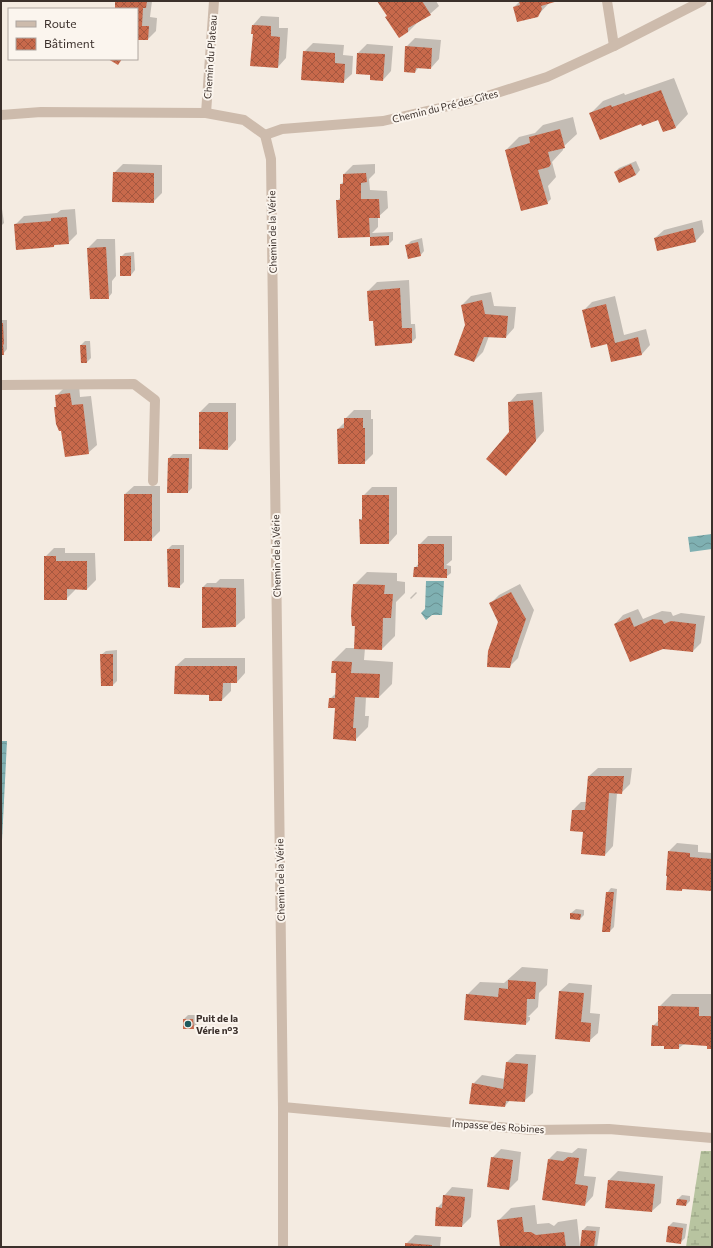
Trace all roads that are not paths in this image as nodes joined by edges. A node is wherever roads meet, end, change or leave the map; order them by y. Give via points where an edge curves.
1 (214, 1) edge
2 (607, 1) edge
3 (702, 1) edge
4 (614, 46) junction
5 (206, 113) junction
6 (1, 115) edge
7 (265, 135) junction
8 (1, 385) edge
9 (153, 481) dead end
10 (283, 1107) junction
11 (712, 1138) edge
12 (283, 1247) edge

1 - 5 street, Chemin du Plateau
2 - 4 street
3 - 4 street, Chemin du Pré des Gîtes
4 - 7 street, Chemin du Pré des Gîtes via 547,77 469,102 383,121 282,129
5 - 6 street via 41,112
5 - 7 street via 244,120
7 - 10 street, Chemin de la Vérie via 271,159
8 - 9 street via 134,384 155,400
10 - 11 street, Impasse des Robines via 532,1130 609,1129
10 - 12 street, Chemin de la Vérie

